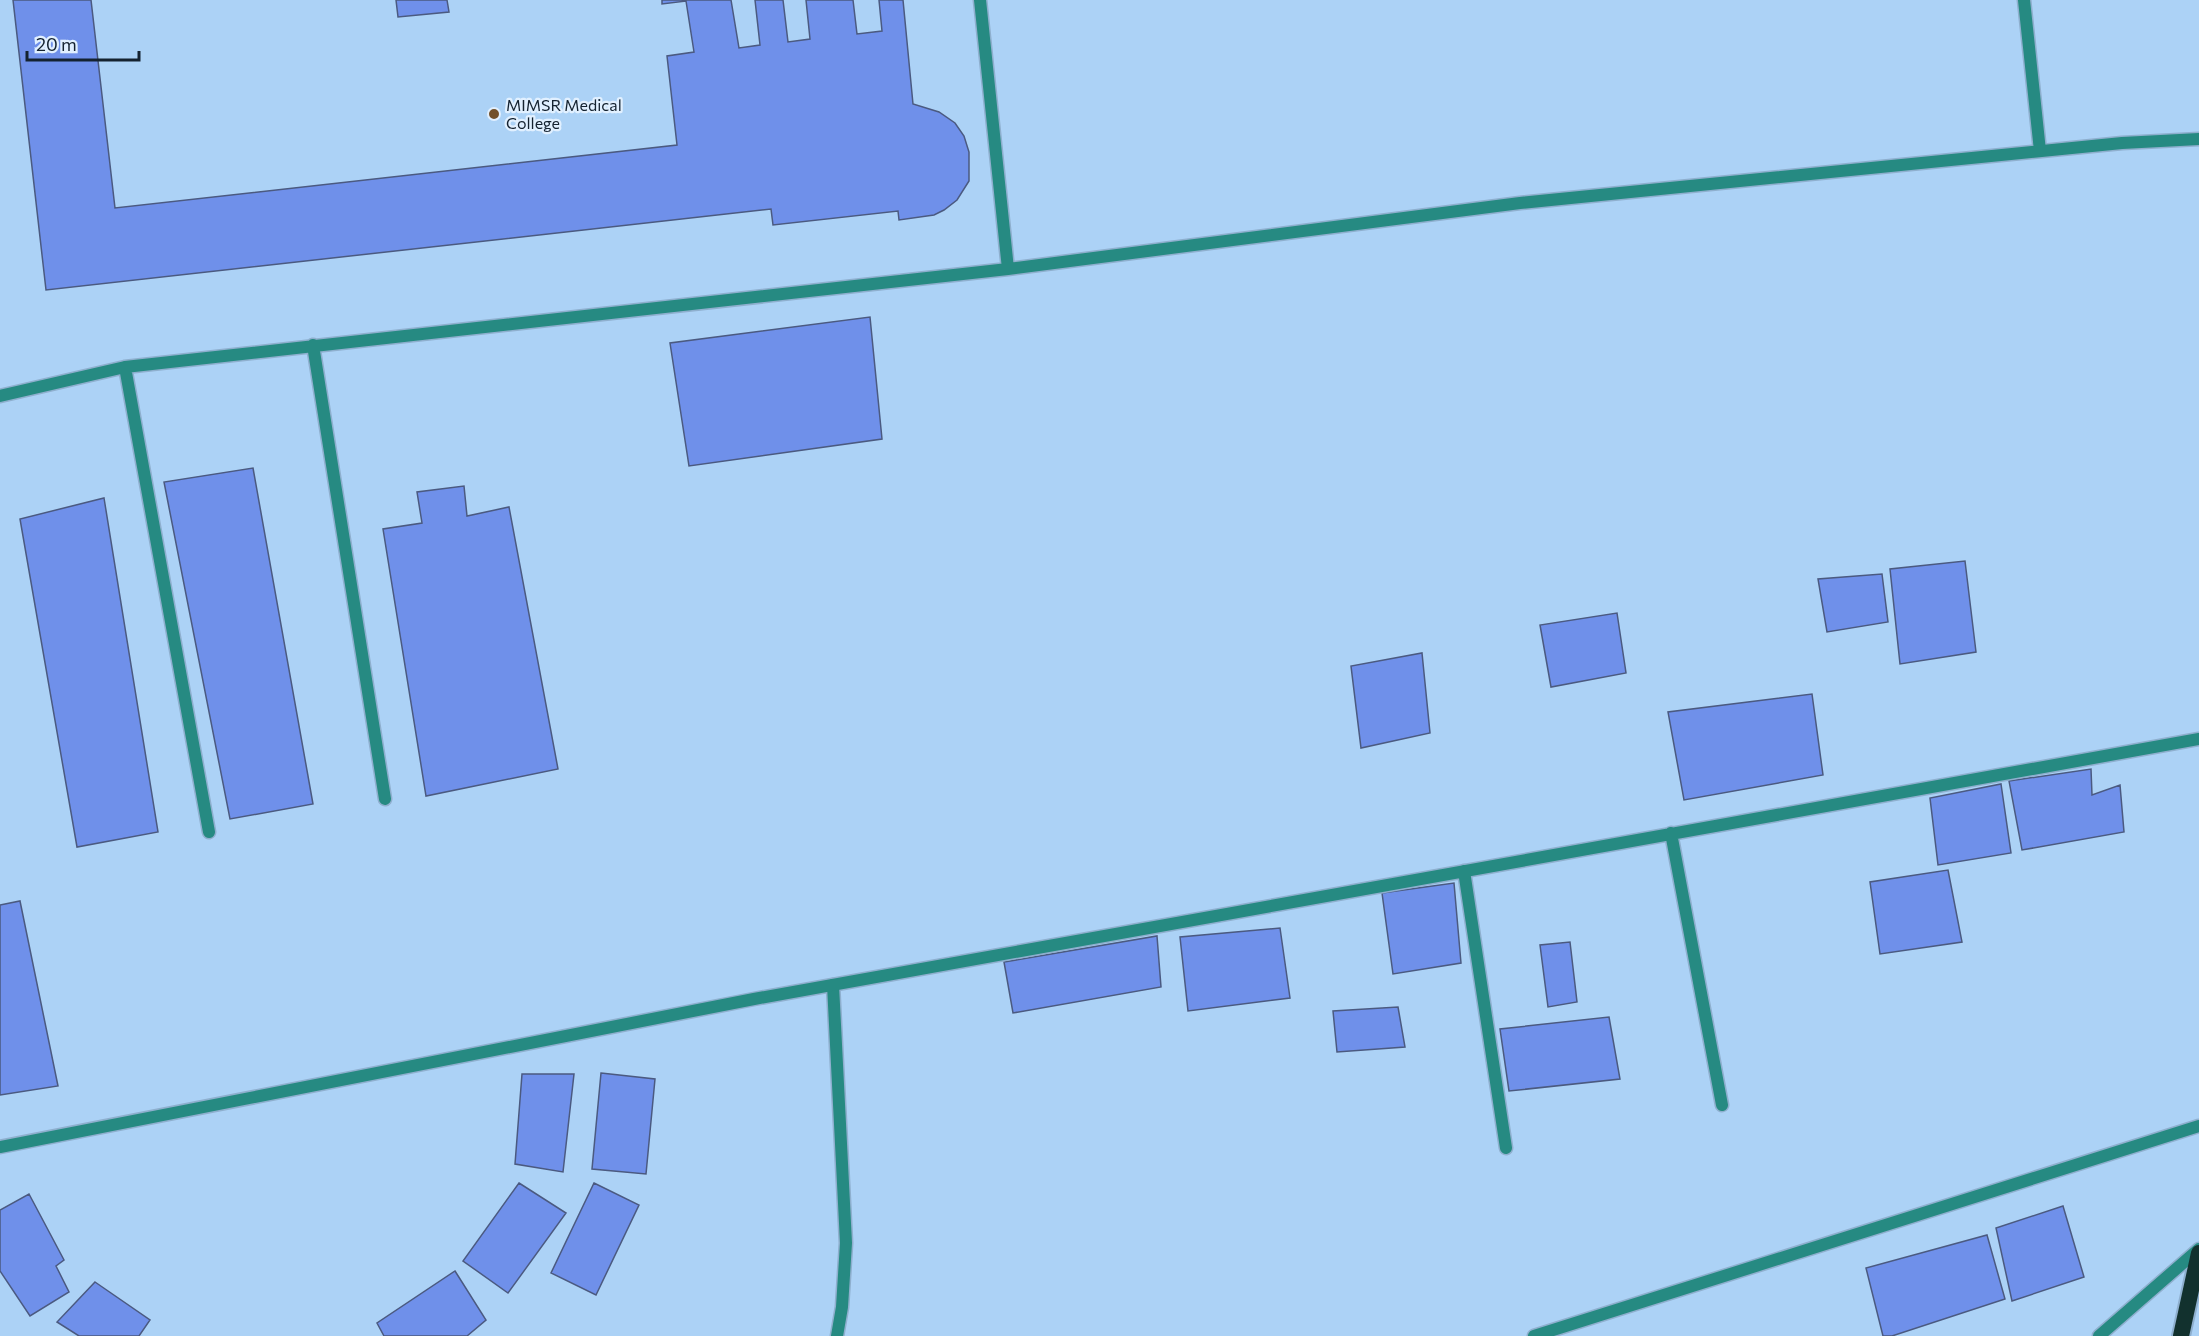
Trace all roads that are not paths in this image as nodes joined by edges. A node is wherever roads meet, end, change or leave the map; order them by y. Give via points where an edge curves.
1 (980, 0) edge
2 (2024, 0) edge
3 (2199, 139) edge
4 (2040, 151) junction
5 (1008, 269) junction
6 (313, 345) junction
7 (125, 367) junction
8 (0, 396) edge
9 (2199, 739) edge
10 (385, 799) dead end
11 (209, 832) dead end
12 (1671, 833) junction
13 (1464, 871) junction
14 (833, 985) junction
15 (1722, 1105) dead end
16 (2199, 1126) edge
17 (0, 1147) edge
18 (1506, 1148) dead end
19 (2199, 1251) edge
20 (837, 1336) edge
21 (1534, 1336) edge
22 (2099, 1336) edge
23 (2181, 1336) edge

1 - 5 street
2 - 4 street
3 - 4 street
4 - 5 street via 1520,203
5 - 6 street
6 - 7 street
6 - 10 street
7 - 8 street
7 - 11 street
9 - 12 street
12 - 13 street
12 - 15 street
13 - 14 street
13 - 18 street
14 - 17 street
14 - 20 street via 846,1244
16 - 21 street
19 - 22 street
19 - 23 highway

